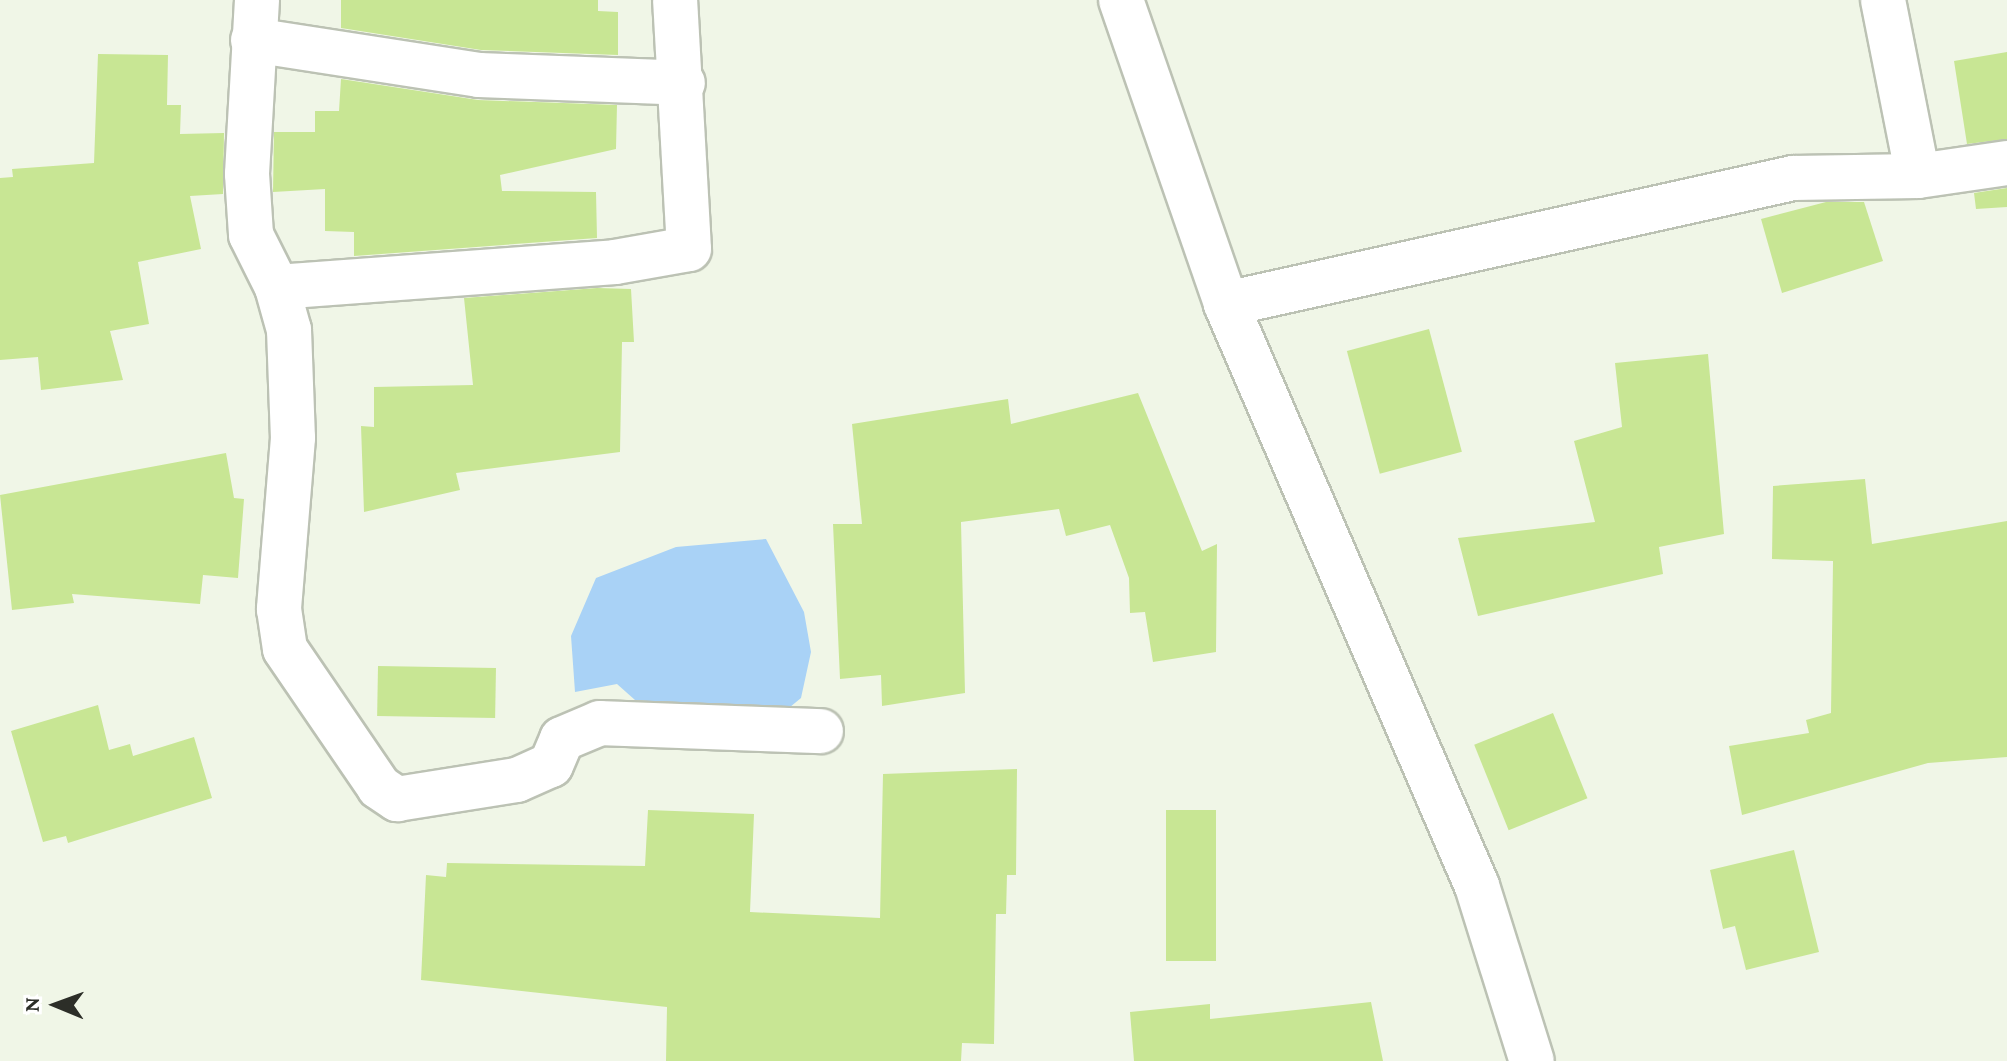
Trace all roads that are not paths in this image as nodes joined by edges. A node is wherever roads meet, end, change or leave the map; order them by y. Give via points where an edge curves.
1 (675, 0) edge
2 (1121, 0) edge
3 (1883, 0) edge
4 (255, 20) edge
5 (683, 83) junction
6 (2007, 163) edge
7 (1918, 176) junction
8 (277, 287) junction
9 (1226, 304) junction
10 (821, 731) dead end
11 (1532, 1061) edge

1 - 5 street
2 - 9 street
3 - 7 street
4 - 5 street via 479,75
4 - 8 street via 247,174 251,235
5 - 8 street via 689,249 615,262
6 - 7 street
7 - 9 street via 1793,178
8 - 10 street via 289,330 293,438 279,609 285,649 379,787 397,799 517,780 551,765 562,739 600,723
9 - 11 street via 1477,886

